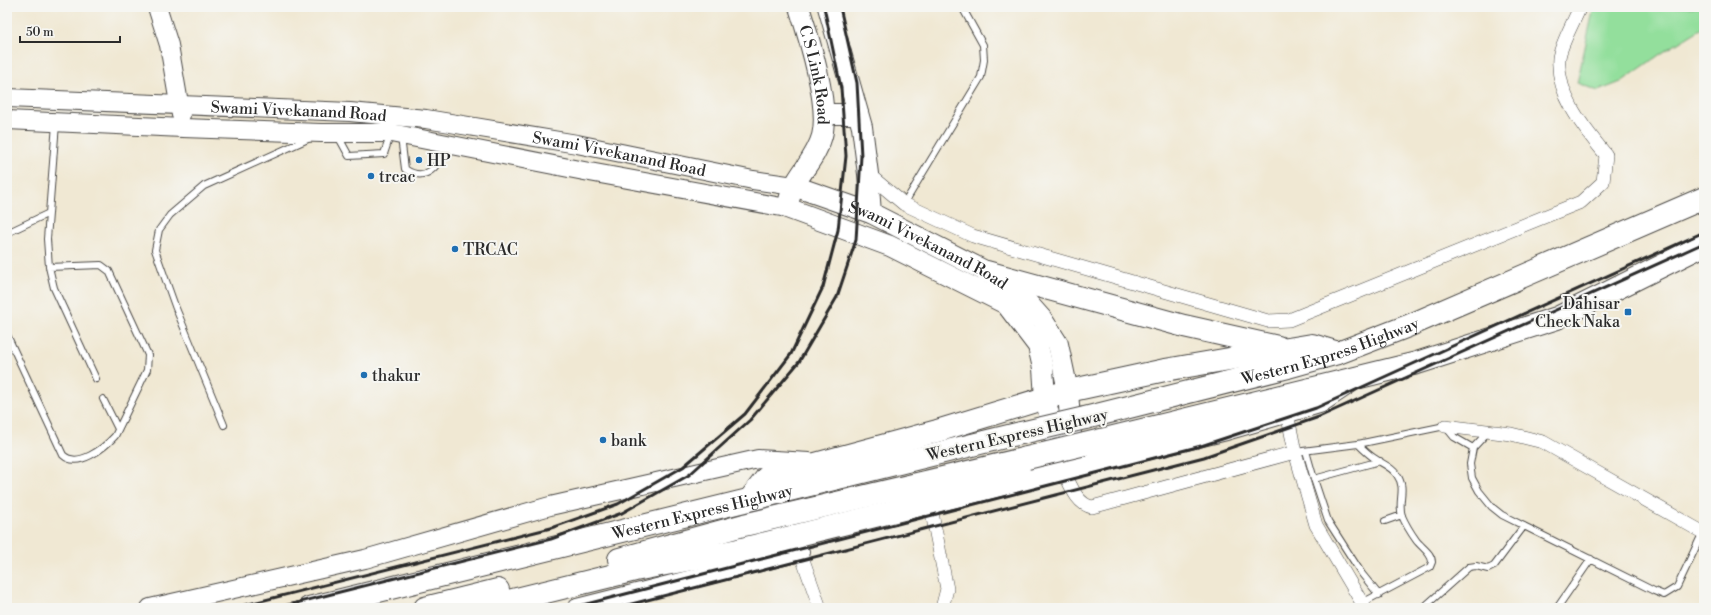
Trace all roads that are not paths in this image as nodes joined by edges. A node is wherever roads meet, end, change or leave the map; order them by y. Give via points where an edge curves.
1 (144, 7) edge
2 (156, 7) edge
3 (799, 7) edge
4 (828, 7) edge
5 (962, 7) edge
6 (1580, 7) edge
7 (7, 98) edge
8 (174, 105) junction
9 (320, 112) junction
10 (824, 114) junction
11 (858, 114) junction
12 (7, 120) edge
13 (56, 123) junction
14 (176, 128) junction
15 (329, 133) junction
16 (396, 133) junction
17 (450, 144) junction
18 (868, 174) junction
19 (794, 186) junction
20 (1704, 198) edge
21 (904, 204) junction
22 (787, 208) junction
23 (49, 213) junction
24 (871, 213) junction
25 (7, 233) edge
26 (1704, 245) edge
27 (49, 267) junction
28 (987, 272) junction
29 (7, 335) edge
30 (1290, 349) junction
31 (1338, 353) junction
32 (96, 379) dead end
33 (1352, 380) junction
34 (1068, 391) junction
35 (103, 398) dead end
36 (1045, 398) junction
37 (1287, 412) junction
38 (224, 425) dead end
39 (1446, 426) junction
40 (118, 429) junction
41 (1489, 432) junction
42 (1358, 444) junction
43 (1473, 448) junction
44 (1301, 452) junction
45 (1380, 461) junction
46 (820, 463) junction
47 (1068, 468) junction
48 (1314, 479) junction
49 (750, 499) junction
50 (930, 503) junction
51 (1402, 515) junction
52 (768, 520) junction
53 (1385, 521) dead end
54 (1524, 526) junction
55 (1703, 532) edge
56 (798, 544) junction
57 (1352, 559) junction
58 (1591, 559) junction
59 (1339, 564) junction
60 (1379, 595) junction
61 (1364, 605) edge
62 (150, 608) edge
63 (309, 608) edge
64 (425, 608) edge
65 (480, 608) edge
66 (578, 608) edge
67 (820, 608) edge
68 (942, 608) edge
69 (1423, 608) edge
70 (1558, 608) edge

1 - 8 main road
2 - 8 main road via 169,45
3 - 10 main road, C S Link Road
4 - 11 main road, C S Link Road
5 - 21 lane via 983,45 981,77
6 - 21 street via 1559,57 1560,78 1577,118 1606,155 1603,182 1581,202 1289,320 1268,321 973,236
7 - 8 main road, Swami Vivekanand Road
8 - 9 main road, Swami Vivekanand Road
8 - 14 main road
9 - 15 street
9 - 19 main road, Swami Vivekanand Road via 426,119 577,144
10 - 11 main road
10 - 19 main road, C S Link Road via 822,136 815,155
11 - 18 main road, C S Link Road
12 - 13 main road, Swami Vivekanand Road
13 - 14 main road, Swami Vivekanand Road
13 - 23 lane
14 - 15 main road, Swami Vivekanand Road
15 - 16 main road, Swami Vivekanand Road
15 - 38 lane via 204,186 170,214 159,230 155,250 174,306
16 - 17 main road, Swami Vivekanand Road
16 - 17 lane via 405,169 413,175 421,176 437,166
17 - 22 main road, Swami Vivekanand Road
18 - 21 street
18 - 24 main road, C S Link Road
19 - 22 main road, C S Link Road
19 - 24 main road, Swami Vivekanand Road
20 - 31 highway, Western Express Highway via 1415,323
22 - 36 main road, Swami Vivekanand Road via 890,246 1006,304 1038,346 1043,368
23 - 25 lane
23 - 27 lane
24 - 28 main road, Swami Vivekanand Road
26 - 33 highway, Western Express Highway via 1557,318 1417,363
27 - 32 lane via 54,288
27 - 40 lane via 105,267 148,355 147,370
28 - 30 highway via 1184,326
28 - 34 main road, Swami Vivekanand Road via 1019,293 1042,319 1058,344
29 - 40 lane via 63,455 68,460 79,460 107,445
30 - 31 highway via 1312,345
30 - 34 highway via 1165,370
31 - 49 highway, Western Express Highway, bridge via 1085,418
33 - 37 highway via 1319,402
33 - 52 highway, Western Express Highway, bridge
34 - 36 highway
34 - 47 main road, Swami Vivekanand Road
35 - 40 lane
36 - 46 highway
36 - 47 main road, Swami Vivekanand Road
37 - 44 street
37 - 47 highway
39 - 41 street
39 - 42 lane
39 - 43 lane via 1454,437
41 - 43 lane
41 - 55 street via 1511,434 1543,442
42 - 44 lane
42 - 45 lane
43 - 54 lane via 1470,464 1472,478 1479,491 1502,515
44 - 47 street via 1092,507 1079,500
44 - 48 lane
44 - 59 street via 1316,525
45 - 48 lane
45 - 51 lane via 1400,479
46 - 49 highway via 766,477
46 - 62 main road via 758,459 550,506 365,559
47 - 50 highway
48 - 57 lane via 1328,521
49 - 63 highway, Western Express Highway
50 - 56 highway
50 - 68 street via 947,589
51 - 53 lane
51 - 60 lane via 1409,531 1432,562 1430,567
52 - 56 highway
52 - 64 highway, Western Express Highway
54 - 58 lane
54 - 69 lane via 1494,566 1488,569 1469,567
55 - 58 lane via 1678,587 1664,595
56 - 65 highway via 738,550 636,570
56 - 66 main road
56 - 67 street
57 - 59 lane
57 - 60 lane
58 - 70 lane
59 - 61 street
60 - 61 lane

